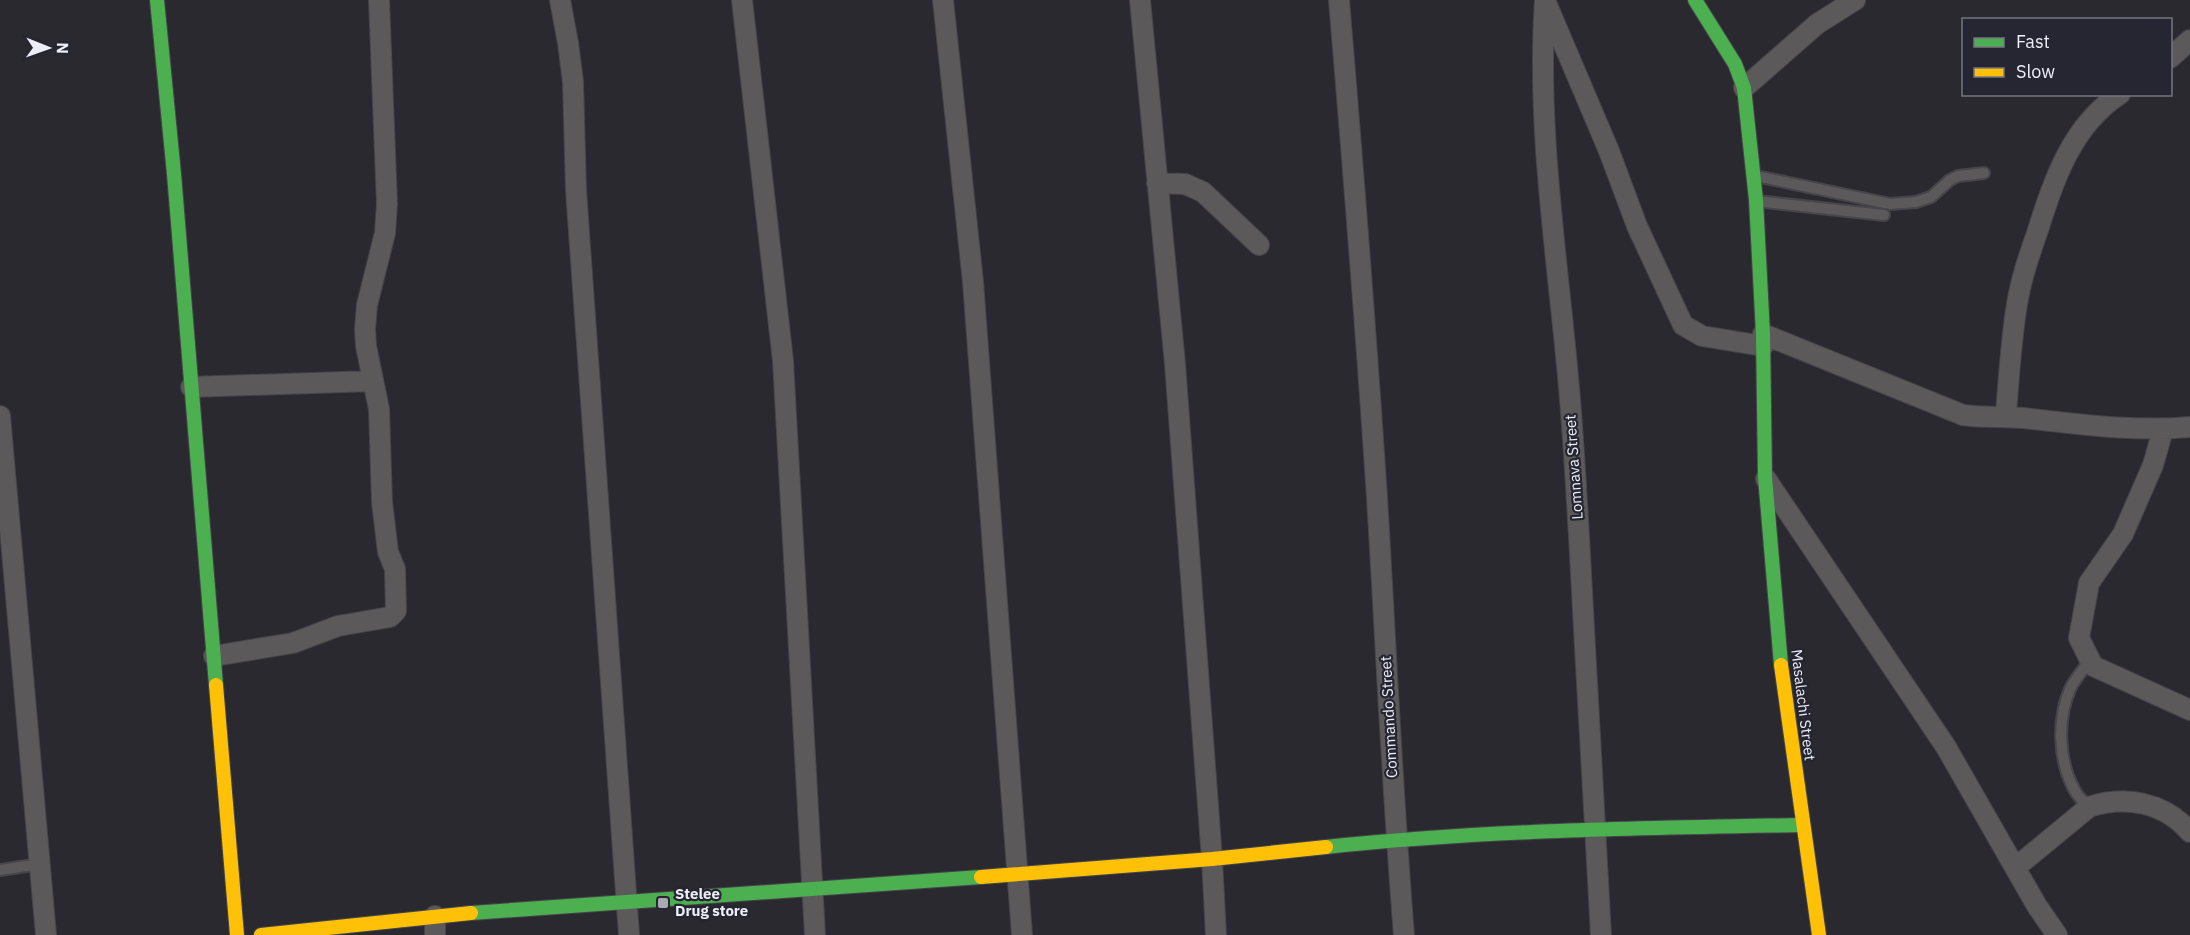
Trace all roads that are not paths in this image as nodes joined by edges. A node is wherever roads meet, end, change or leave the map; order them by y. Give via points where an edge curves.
1 (157, 0) edge
2 (378, 0) edge
3 (560, 0) edge
4 (742, 0) edge
5 (943, 0) edge
6 (1140, 0) edge
7 (1339, 0) edge
8 (1545, 0) edge
9 (1855, 0) edge
10 (1698, 1) edge
11 (2190, 40) edge
12 (2172, 56) edge
13 (1744, 88) junction
14 (2117, 96) edge
15 (1984, 173) dead end
16 (1753, 175) junction
17 (1157, 183) junction
18 (1756, 201) junction
19 (1884, 215) dead end
20 (1260, 245) dead end
21 (1763, 340) junction
22 (373, 381) junction
23 (191, 387) junction
24 (0, 416) edge
25 (2003, 416) junction
26 (2190, 428) edge
27 (2163, 430) junction
28 (1765, 477) junction
29 (214, 656) junction
30 (2090, 660) junction
31 (2190, 710) edge
32 (2089, 807) junction
33 (1802, 825) junction
34 (1596, 829) junction
35 (2190, 832) edge
36 (1396, 839) junction
37 (1212, 859) junction
38 (40, 864) junction
39 (2015, 868) junction
40 (0, 870) edge
41 (1019, 875) junction
42 (812, 890) junction
43 (627, 901) junction
44 (2037, 906) junction
45 (435, 926) edge
46 (46, 935) edge
47 (237, 935) edge
48 (261, 935) edge
49 (629, 935) edge
50 (815, 935) edge
51 (1022, 935) edge
52 (1216, 935) edge
53 (1404, 935) edge
54 (1601, 935) edge
55 (1819, 935) edge
56 (2037, 935) edge
57 (2057, 935) edge

1 - 23 street
2 - 22 street via 387,204 385,233 367,305 366,346
3 - 43 street via 573,82 576,190
4 - 42 street via 783,361
5 - 41 street via 973,282
6 - 17 street
7 - 36 street, Commando Street via 1377,499
8 - 21 street via 1637,226 1683,325 1702,336
8 - 34 street, Lomnava Street via 1541,53 1543,125 1575,467
9 - 13 street via 1817,24
10 - 13 street, Masalachi Street via 1735,64
11 - 12 street
13 - 16 street, Masalachi Street
14 - 25 street via 2096,113 2074,141 2056,180 2023,275
15 - 16 lane via 1958,176 1931,197 1916,202 1890,204
16 - 18 street, Masalachi Street
17 - 20 street via 1185,184 1203,192
17 - 37 street via 1175,364
18 - 19 lane
18 - 21 street, Masalachi Street
21 - 25 street via 1951,411 1978,417
21 - 28 street, Masalachi Street
22 - 23 street
22 - 29 street via 380,418 382,502 388,552 395,569 394,615 338,626 293,643
23 - 29 street
24 - 38 street
25 - 27 street
26 - 27 street
27 - 30 street via 2140,499 2090,583 2079,638
28 - 33 street, Masalachi Street via 1780,661
28 - 39 street via 1946,747
29 - 47 street
30 - 31 street via 2093,666
30 - 32 lane via 2072,686 2062,720 2066,769 2074,791
32 - 35 street via 2125,801 2145,803 2165,811
32 - 39 street
33 - 34 street
33 - 55 street, Masalachi Street
34 - 36 street
34 - 54 street, Lomnava Street
36 - 37 street
36 - 53 street, Commando Street
37 - 41 street
37 - 52 street
38 - 40 lane
38 - 46 street
39 - 44 street
41 - 42 street
41 - 51 street
42 - 43 street
42 - 50 street
43 - 45 street
43 - 49 street
44 - 56 street
44 - 57 street
45 - 48 street

